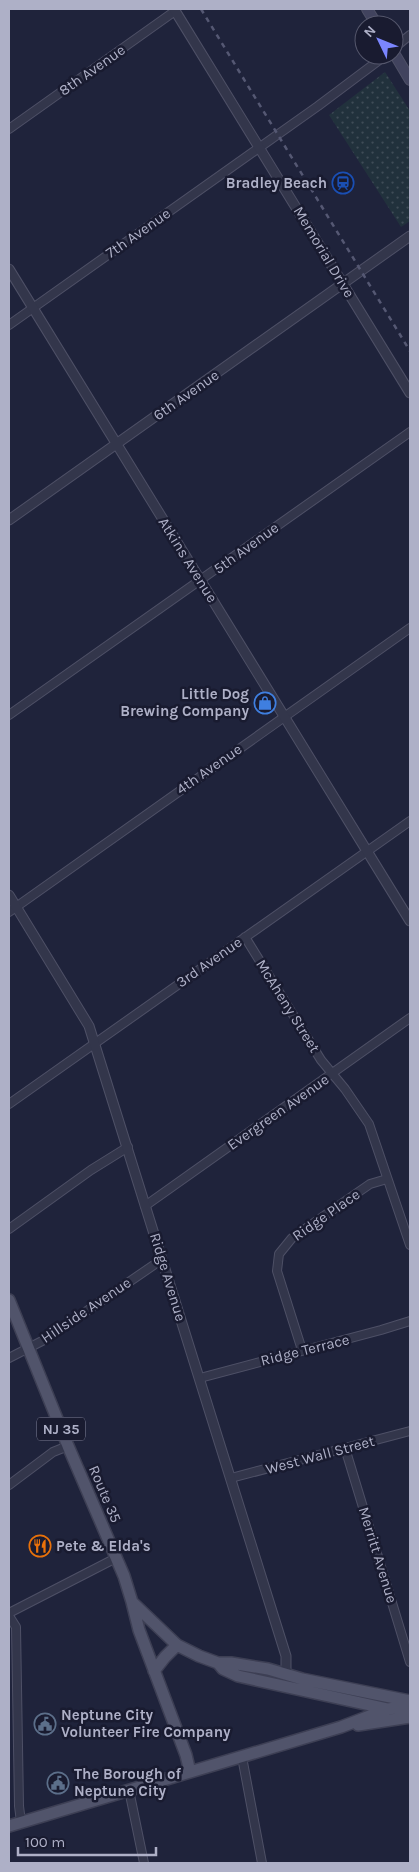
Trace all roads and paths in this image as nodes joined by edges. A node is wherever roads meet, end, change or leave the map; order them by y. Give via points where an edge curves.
1 (174, 10) edge
2 (372, 65) edge
3 (401, 65) edge
4 (410, 80) edge
5 (9, 129) edge
6 (259, 147) junction
7 (410, 236) edge
8 (9, 269) edge
9 (343, 284) junction
10 (33, 308) junction
11 (9, 325) edge
12 (410, 393) edge
13 (410, 432) edge
14 (117, 444) junction
15 (9, 520) edge
16 (200, 581) junction
17 (410, 628) edge
18 (9, 715) edge
19 (284, 716) junction
20 (410, 821) edge
21 (367, 851) junction
22 (9, 895) edge
23 (12, 909) edge
24 (410, 921) edge
25 (245, 937) junction
26 (410, 1018) edge
27 (95, 1043) junction
28 (332, 1074) junction
29 (9, 1104) edge
30 (128, 1147) junction
31 (387, 1179) junction
32 (145, 1206) junction
33 (9, 1229) edge
34 (410, 1245) edge
35 (162, 1260) junction
36 (9, 1300) edge
37 (410, 1321) edge
38 (28, 1347) junction
39 (302, 1350) junction
40 (9, 1358) edge
41 (200, 1378) junction
42 (410, 1431) edge
43 (68, 1446) junction
44 (345, 1448) junction
45 (231, 1478) junction
46 (9, 1485) edge
47 (116, 1558) junction
48 (132, 1602) junction
49 (9, 1615) edge
50 (177, 1645) junction
51 (410, 1662) edge
52 (218, 1663) junction
53 (154, 1671) junction
54 (286, 1675) junction
55 (408, 1700) edge
56 (388, 1709) junction
57 (410, 1712) edge
58 (410, 1717) edge
59 (341, 1727) junction
60 (242, 1757) junction
61 (190, 1772) junction
62 (129, 1790) junction
63 (21, 1822) junction
64 (9, 1826) edge
65 (144, 1863) edge
66 (262, 1863) edge

1 - 5 street, 8th Avenue
1 - 6 street, Memorial Drive
2 - 6 street, 7th Avenue
3 - 4 main road
6 - 9 street, Memorial Drive
6 - 10 street, 7th Avenue
7 - 9 street, 6th Avenue
8 - 10 street, Atkins Avenue
9 - 12 street, Memorial Drive
9 - 14 street, 6th Avenue
10 - 11 street, 7th Avenue
10 - 14 street, Atkins Avenue
13 - 16 street, 5th Avenue
14 - 15 street, 6th Avenue
14 - 16 street, Atkins Avenue
16 - 18 street, 5th Avenue
16 - 19 street, Atkins Avenue
17 - 19 street, 4th Avenue
19 - 21 street, Atkins Avenue
19 - 23 street, 4th Avenue
20 - 21 street, 3rd Avenue
21 - 24 street, Atkins Avenue
21 - 25 street, 3rd Avenue
22 - 23 street, Ridge Avenue
23 - 27 street, Ridge Avenue via 89,1026
25 - 27 street, 3rd Avenue
25 - 28 street, McAheny Street
26 - 28 street, Evergreen Avenue
27 - 29 street, 3rd Avenue
27 - 30 street, Ridge Avenue
28 - 31 street via 369,1124
28 - 32 street, Evergreen Avenue
30 - 32 street, Ridge Avenue
30 - 33 street
31 - 34 street
31 - 39 street, Ridge Place via 370,1184 292,1238 279,1254 277,1271
32 - 35 street, Ridge Avenue
35 - 38 street, Hillside Avenue via 46,1339
35 - 41 street, Ridge Avenue
36 - 38 main road, Route 35 / NJ 35
37 - 39 street, Ridge Terrace
38 - 40 street, Hillside Avenue
38 - 43 main road, Route 35 / NJ 35
39 - 41 street, Ridge Terrace
41 - 45 street, Ridge Avenue
42 - 44 street, West Wall Street
43 - 46 street via 53,1452
43 - 47 main road, Route 35 / NJ 35
44 - 45 street, West Wall Street
44 - 51 street, Merritt Avenue
45 - 54 street, Ridge Avenue via 286,1656
47 - 48 main road, Route 35 / NJ 35
47 - 49 street
48 - 50 main road, Route 35 / NJ 35
48 - 53 main road
49 - 63 street via 16,1627
50 - 52 main road, Route 35 / NJ 35
50 - 53 main road
52 - 54 main road, NJ 35 via 231,1662
52 - 56 main road, NJ 35 via 238,1676
53 - 61 main road
54 - 55 main road, NJ 35
55 - 56 main road
56 - 57 main road, NJ 35
56 - 59 main road
58 - 59 main road
59 - 60 main road
60 - 61 main road
60 - 66 street
61 - 62 main road
62 - 63 main road
62 - 65 street
63 - 64 main road

